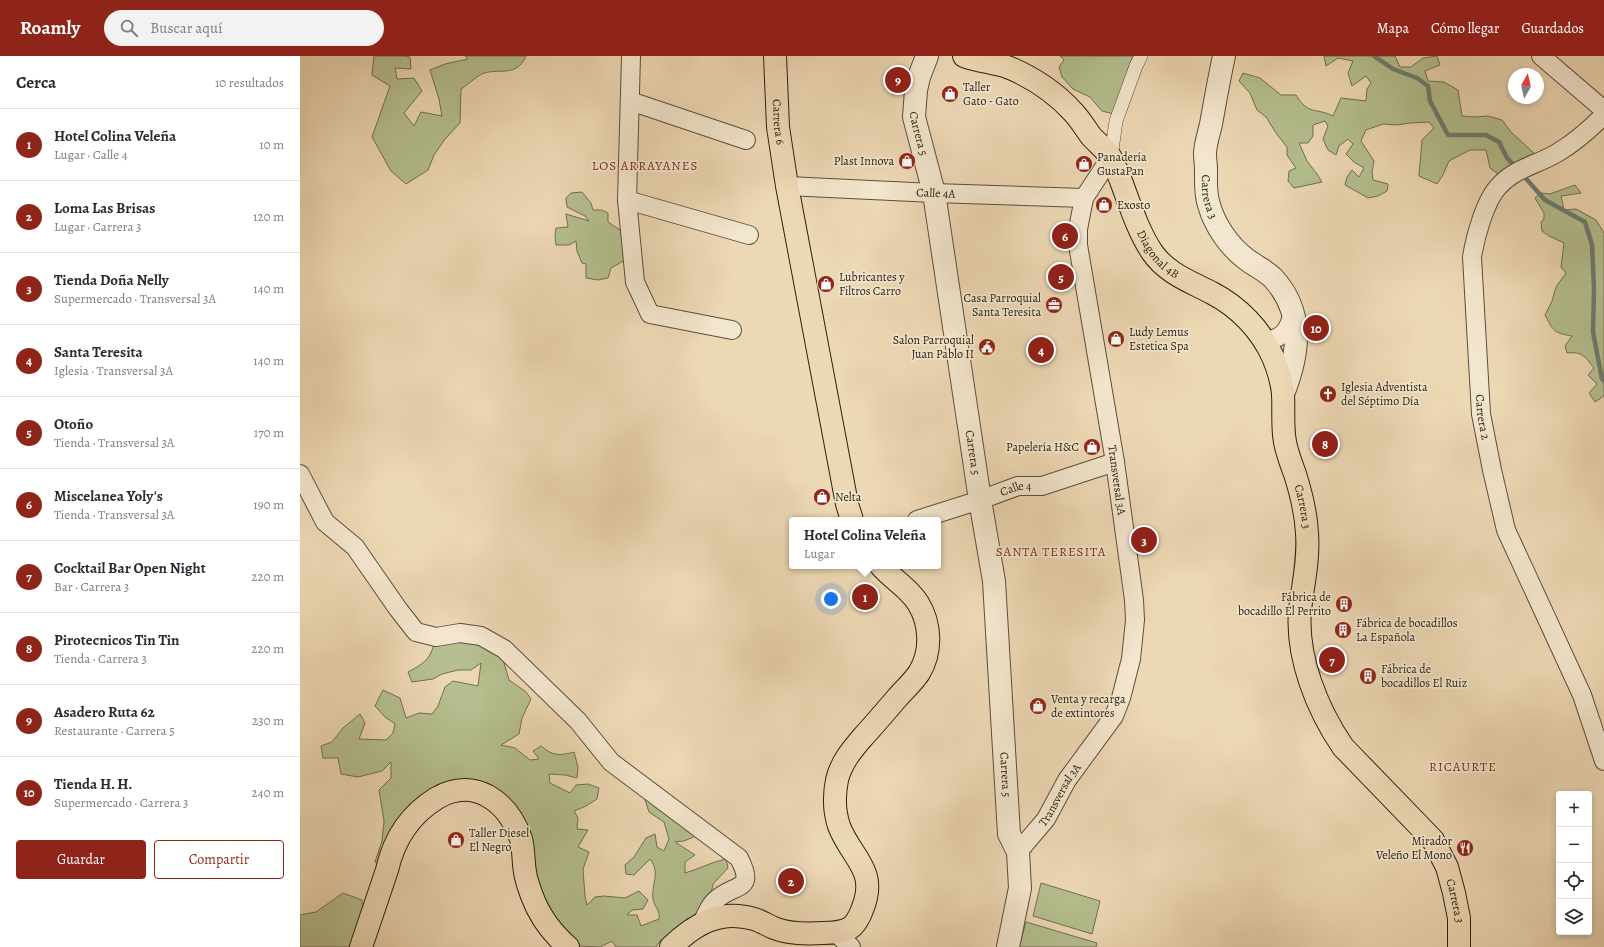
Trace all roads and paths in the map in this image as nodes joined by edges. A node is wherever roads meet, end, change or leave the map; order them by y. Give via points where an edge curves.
1 (631, 56) edge
2 (775, 56) edge
3 (927, 56) edge
4 (964, 56) edge
5 (1141, 56) edge
6 (1224, 56) edge
7 (1542, 56) edge
8 (630, 101) junction
9 (1604, 110) edge
10 (1604, 114) edge
11 (746, 140) dead end
12 (1111, 157) junction
13 (787, 186) junction
14 (934, 194) junction
15 (1084, 198) junction
16 (627, 200) junction
17 (749, 234) dead end
18 (1294, 312) junction
19 (732, 330) dead end
20 (1265, 342) junction
21 (1283, 394) junction
22 (1115, 462) junction
23 (300, 474) edge
24 (980, 500) junction
25 (851, 517) edge
26 (926, 517) edge
27 (884, 569) edge
28 (1604, 761) edge
29 (1018, 852) junction
30 (702, 923) junction
31 (835, 932) junction
32 (361, 947) edge
33 (568, 947) edge
34 (671, 947) edge
35 (851, 947) edge
36 (1008, 947) edge
37 (1459, 947) edge

1 - 8 street
2 - 13 main road, Carrera 6 via 778,127
3 - 14 street, Carrera 5 via 916,90 914,117
4 - 12 main road, Diagonal 4B via 1008,67 1043,86 1073,111
5 - 12 street via 1116,121
6 - 18 street, Carrera 3 via 1205,154 1208,203 1216,224 1230,243 1247,261 1273,278
7 - 9 street
8 - 11 street
8 - 16 street
10 - 28 street, Carrera 2 via 1586,132 1556,154 1511,175 1498,187 1476,236 1472,257 1482,414 1506,530 1582,695
12 - 15 street, Transversal 3A
12 - 20 main road, Diagonal 4B via 1138,225 1162,263 1236,309
13 - 14 street, Calle 4A
13 - 25 main road, Carrera 6
14 - 15 street, Calle 4A
14 - 24 street, Carrera 5
15 - 22 street, Transversal 3A via 1078,229 1079,252
16 - 17 street
16 - 19 street via 635,282 650,314
18 - 20 street via 1288,329 1279,338
18 - 21 street, Carrera 3 via 1295,350 1291,374
20 - 21 main road, Diagonal 4B via 1278,370
21 - 37 main road, Carrera 3 via 1285,444 1300,493 1307,532 1306,571 1300,611 1301,647 1306,666 1324,714 1343,747 1432,840 1447,867 1459,918
22 - 24 street, Calle 4 via 1042,486 1018,486
22 - 29 street, Transversal 3A via 1134,600 1134,640 1127,679 1114,716 1067,780 1046,819
23 - 30 street via 325,522 355,547 416,632 436,637 460,633 481,636 504,649 578,721 611,762 739,858 745,869 745,880 741,887 729,890 715,900
24 - 26 street, Calle 4
24 - 29 street, Carrera 5 via 994,581 1008,834
27 - 31 main road via 918,602 926,621 929,642 919,672 846,757 837,779 835,802 839,825 861,863 866,875 867,888 864,905 856,921 850,928
29 - 36 street via 1020,888
30 - 31 main road via 739,916 790,932
30 - 34 main road via 688,931
31 - 35 street
32 - 33 main road via 400,833 427,804 454,791 470,790 486,794 499,804 516,829 524,849 525,871 532,898 554,933

